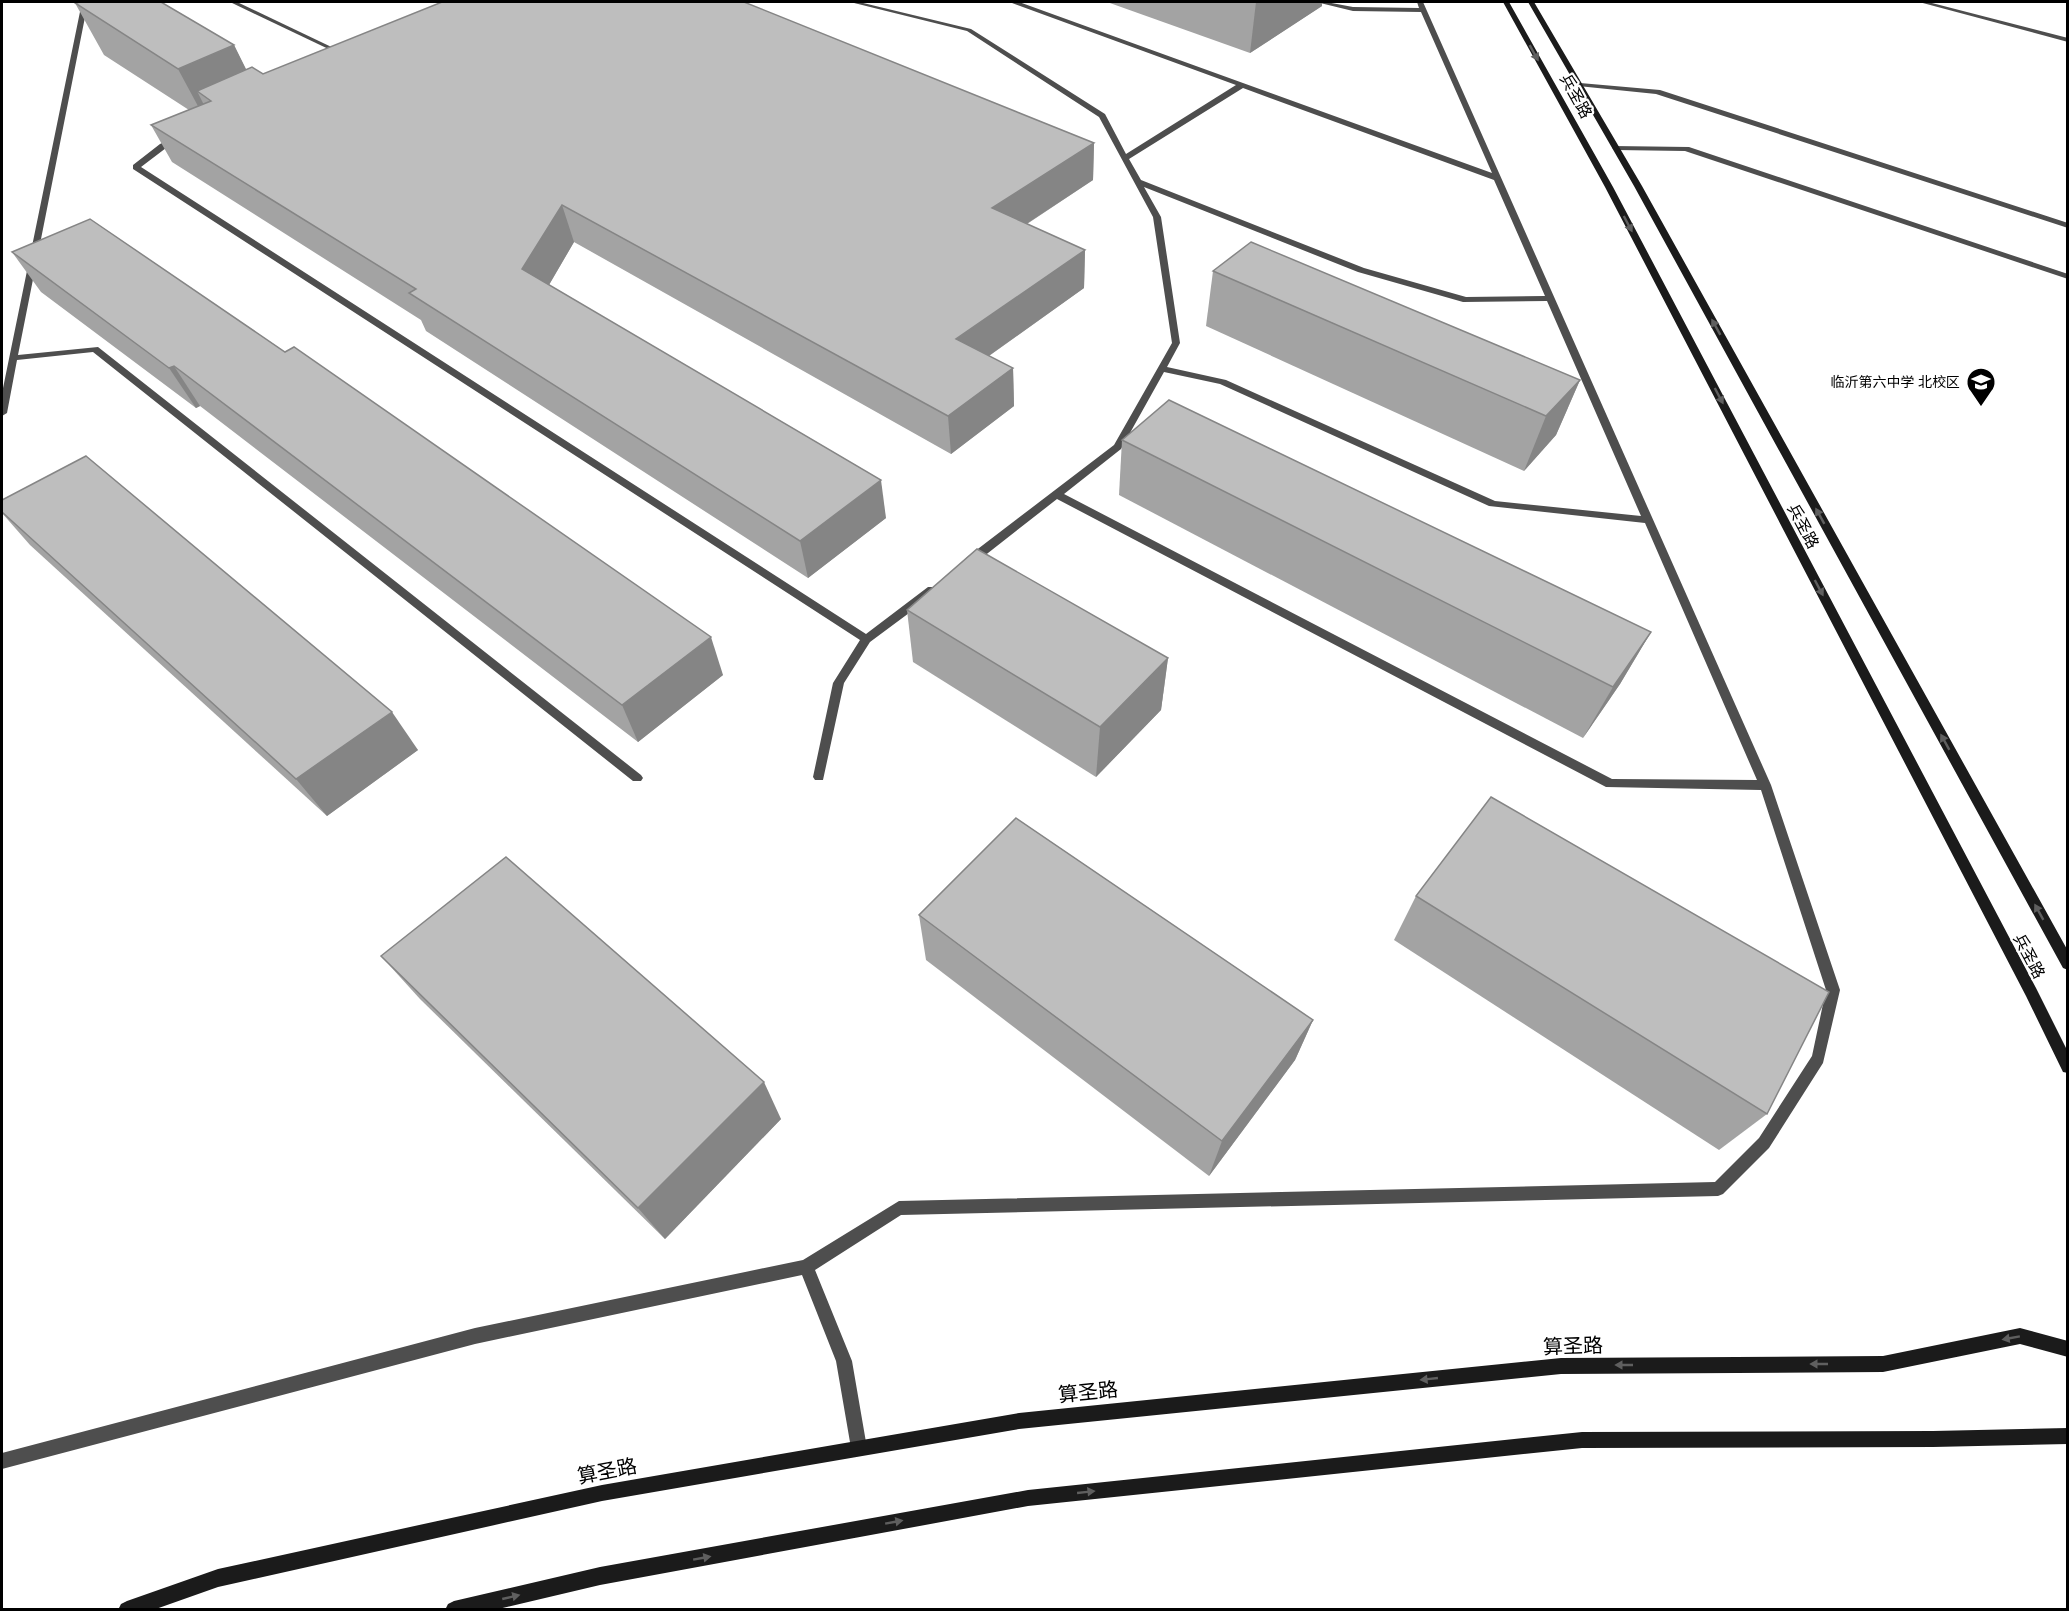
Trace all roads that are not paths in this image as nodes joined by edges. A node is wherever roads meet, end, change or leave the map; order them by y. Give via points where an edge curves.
1 (233, 2) edge
2 (853, 2) edge
3 (1014, 2) edge
4 (1319, 2) edge
5 (1506, 2) edge
6 (1531, 2) edge
7 (1922, 2) edge
8 (84, 6) edge
9 (1421, 6) edge
10 (93, 8) edge
11 (2067, 40) edge
12 (345, 55) edge
13 (1242, 85) junction
14 (1580, 85) junction
15 (184, 136) edge
16 (1616, 148) junction
17 (1125, 158) junction
18 (1497, 178) junction
19 (1137, 181) junction
20 (2067, 226) edge
21 (2067, 277) edge
22 (1550, 298) junction
23 (13, 358) junction
24 (1162, 369) junction
25 (2, 413) edge
26 (1058, 495) junction
27 (1647, 520) junction
28 (958, 570) edge
29 (939, 584) edge
30 (866, 639) junction
31 (819, 777) dead end
32 (636, 778) dead end
33 (1765, 785) junction
34 (2067, 964) edge
35 (2067, 1067) edge
36 (806, 1267) junction
37 (2067, 1349) edge
38 (2067, 1436) edge
39 (859, 1448) junction
40 (2, 1461) edge
41 (127, 1610) edge
42 (454, 1610) edge

1 - 12 street
2 - 17 street via 969,30 1102,116
3 - 13 street
4 - 9 street via 1353,9
5 -> 35 main road, 兵圣路 via 1609,188
6 - 14 main road, 兵圣路
7 - 11 street
8 - 10 street
8 - 23 street
9 - 18 street
13 - 17 street
13 - 18 street
14 - 16 main road, 兵圣路
14 - 20 street via 1657,92
15 - 30 street via 136,167
16 - 21 street via 1686,149
34 -> 16 main road, 兵圣路
17 - 19 street
18 - 22 street
19 - 22 street via 1360,270 1466,300
19 - 24 street via 1157,217 1176,343
22 - 27 street
23 - 25 street
23 - 32 street via 95,349
24 - 26 street via 1118,447
24 - 27 street via 1223,382 1493,504
26 - 28 street
26 - 33 street via 1610,784
27 - 33 street
29 - 30 street
30 - 31 street via 839,683
33 - 36 street via 1833,990 1818,1058 1764,1143 1718,1189 899,1208
36 - 39 street via 844,1361
36 - 40 street via 475,1336
37 -> 39 main road, 算圣路 via 2020,1336 1883,1364 1561,1366 1019,1420
42 -> 38 main road via 600,1576 1029,1498 1582,1440
39 - 41 main road, 算圣路 via 590,1495 218,1578

